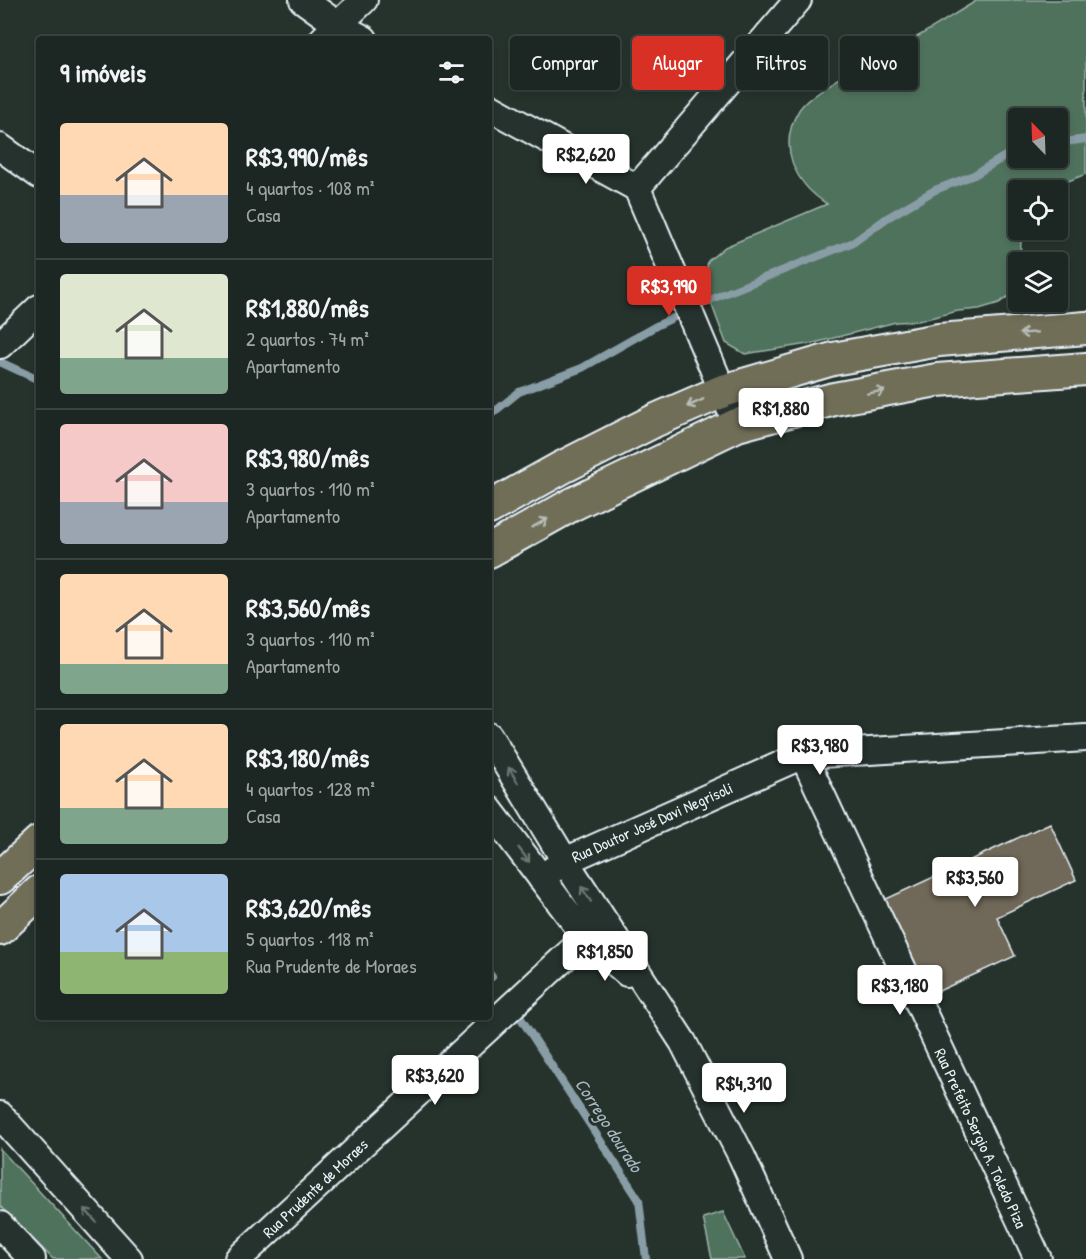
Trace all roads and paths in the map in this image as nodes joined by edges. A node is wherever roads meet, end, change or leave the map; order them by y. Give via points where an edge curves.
1 (303, 0) edge
2 (364, 0) edge
3 (798, 0) edge
4 (330, 32) edge
5 (349, 36) edge
6 (492, 109) edge
7 (0, 147) edge
8 (36, 173) edge
9 (637, 188) junction
10 (33, 313) edge
11 (1086, 328) edge
12 (0, 345) edge
13 (1086, 369) edge
14 (723, 390) junction
15 (737, 425) junction
16 (492, 506) edge
17 (492, 549) edge
18 (492, 741) edge
19 (1083, 746) edge
20 (802, 755) junction
21 (492, 813) edge
22 (36, 845) edge
23 (565, 861) junction
24 (0, 878) edge
25 (541, 878) junction
26 (36, 895) edge
27 (0, 929) edge
28 (595, 929) junction
29 (0, 1115) edge
30 (0, 1225) edge
31 (32, 1259) edge
32 (129, 1259) edge
33 (238, 1259) edge
34 (788, 1259) edge
35 (1038, 1259) edge

1 - 4 street
2 - 4 street
3 - 9 street
4 - 5 street
6 - 9 street
7 - 8 street
9 - 14 street
10 - 12 street
11 -> 14 main road via 939,340 833,359
15 -> 13 main road via 834,399 937,381
14 - 15 street
14 -> 16 main road via 656,420
17 -> 15 main road via 573,504
23 -> 18 street
19 - 20 street, Rua Doutor José Davi Negrisoli
20 - 23 street, Rua Doutor José Davi Negrisoli
20 - 35 street, Rua Prefeito Sergio A. Toledo Piza
21 -> 25 street
22 - 24 main road
23 - 25 street, Rua Doutor José Davi Negrisoli
28 -> 23 street
25 - 28 street
26 - 27 main road
28 - 33 street, Rua Prudente de Moraes
28 - 34 street via 652,996 683,1042 742,1157
32 -> 29 street
30 - 31 street

